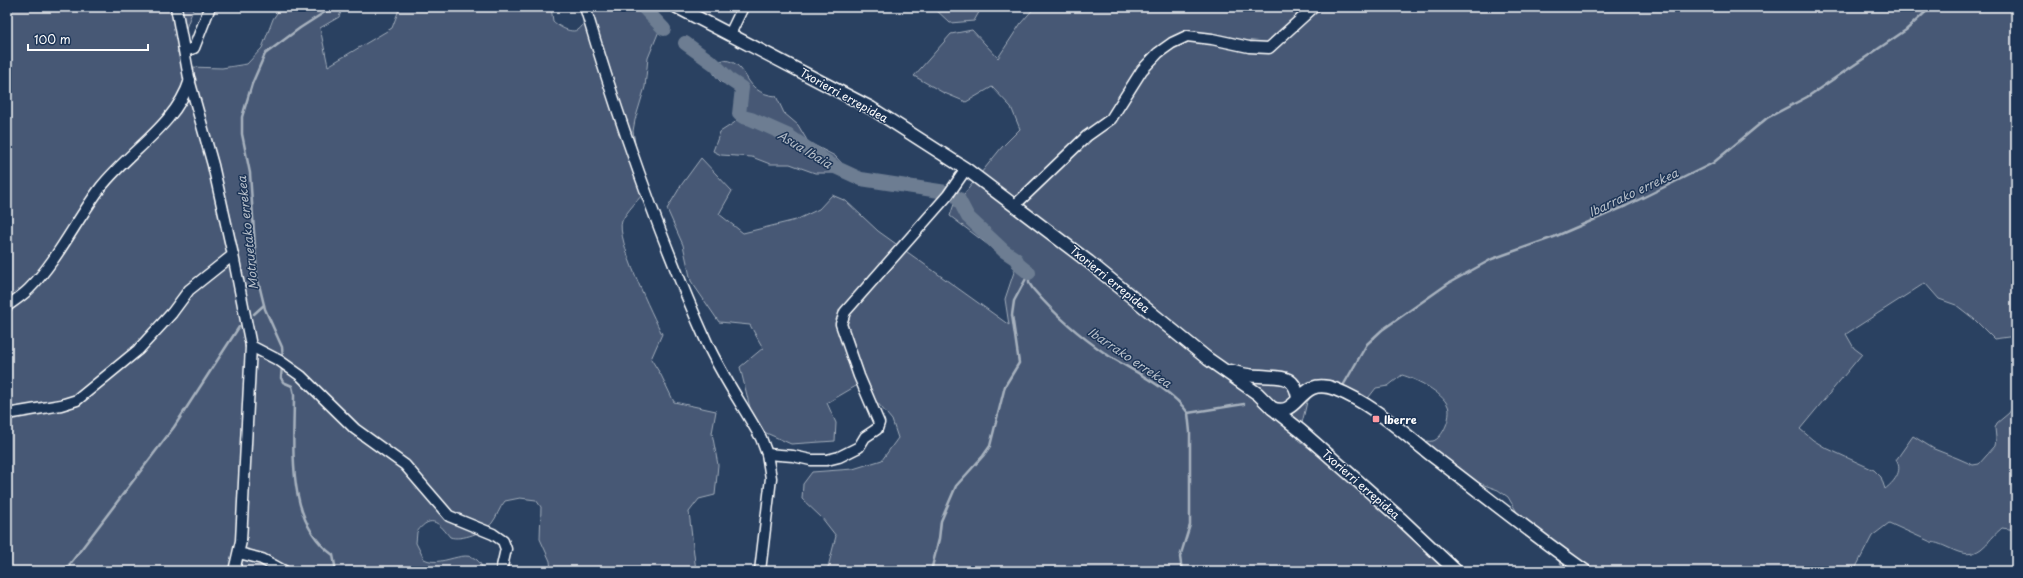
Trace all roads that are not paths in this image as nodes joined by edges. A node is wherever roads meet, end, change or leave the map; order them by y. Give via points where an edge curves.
1 (176, 7) edge
2 (210, 7) edge
3 (585, 7) edge
4 (677, 7) edge
5 (743, 7) edge
6 (1314, 7) edge
7 (730, 34) junction
8 (185, 51) junction
9 (190, 80) junction
10 (966, 169) junction
11 (1015, 205) junction
12 (233, 254) junction
13 (7, 306) edge
14 (251, 346) junction
15 (1222, 368) junction
16 (1262, 377) junction
17 (1258, 394) junction
18 (1296, 401) junction
19 (1272, 408) junction
20 (7, 414) edge
21 (1301, 431) junction
22 (767, 454) junction
23 (239, 552) junction
24 (234, 571) edge
25 (284, 571) edge
26 (501, 571) edge
27 (760, 571) edge
28 (1456, 571) edge
29 (1585, 571) edge

1 - 8 street
2 - 8 street via 194,48
3 - 22 street via 651,208 708,344
4 - 7 street, Txorierri errepidea
5 - 7 street
6 - 11 street via 1269,48 1187,36 1172,43 1142,70 1110,119 1087,136
7 - 10 street, Txorierri errepidea via 871,108
8 - 9 street
9 - 12 street
9 - 13 street via 174,111 102,186 29,289
10 - 11 street, Txorierri errepidea
10 - 22 street via 948,195 845,312 842,319 859,376 879,423 877,429 865,437 860,447 828,460
11 - 15 street, Txorierri errepidea
12 - 14 street
12 - 20 street via 189,290 138,350 77,400
14 - 23 street
14 - 26 street via 301,376 355,429 405,465 449,516 493,534 503,541 506,549
15 - 16 street
15 - 17 street, Txorierri errepidea
16 - 17 street via 1256,385
16 - 18 street via 1275,376 1289,380 1297,389
17 - 19 street, Txorierri errepidea
18 - 19 street via 1284,411
18 - 21 street via 1296,421
18 - 29 street via 1306,391 1317,387 1339,391 1364,404
19 - 21 street, Txorierri errepidea
21 - 28 street, Txorierri errepidea
22 - 27 street via 771,478
23 - 24 street
23 - 25 street via 262,559

